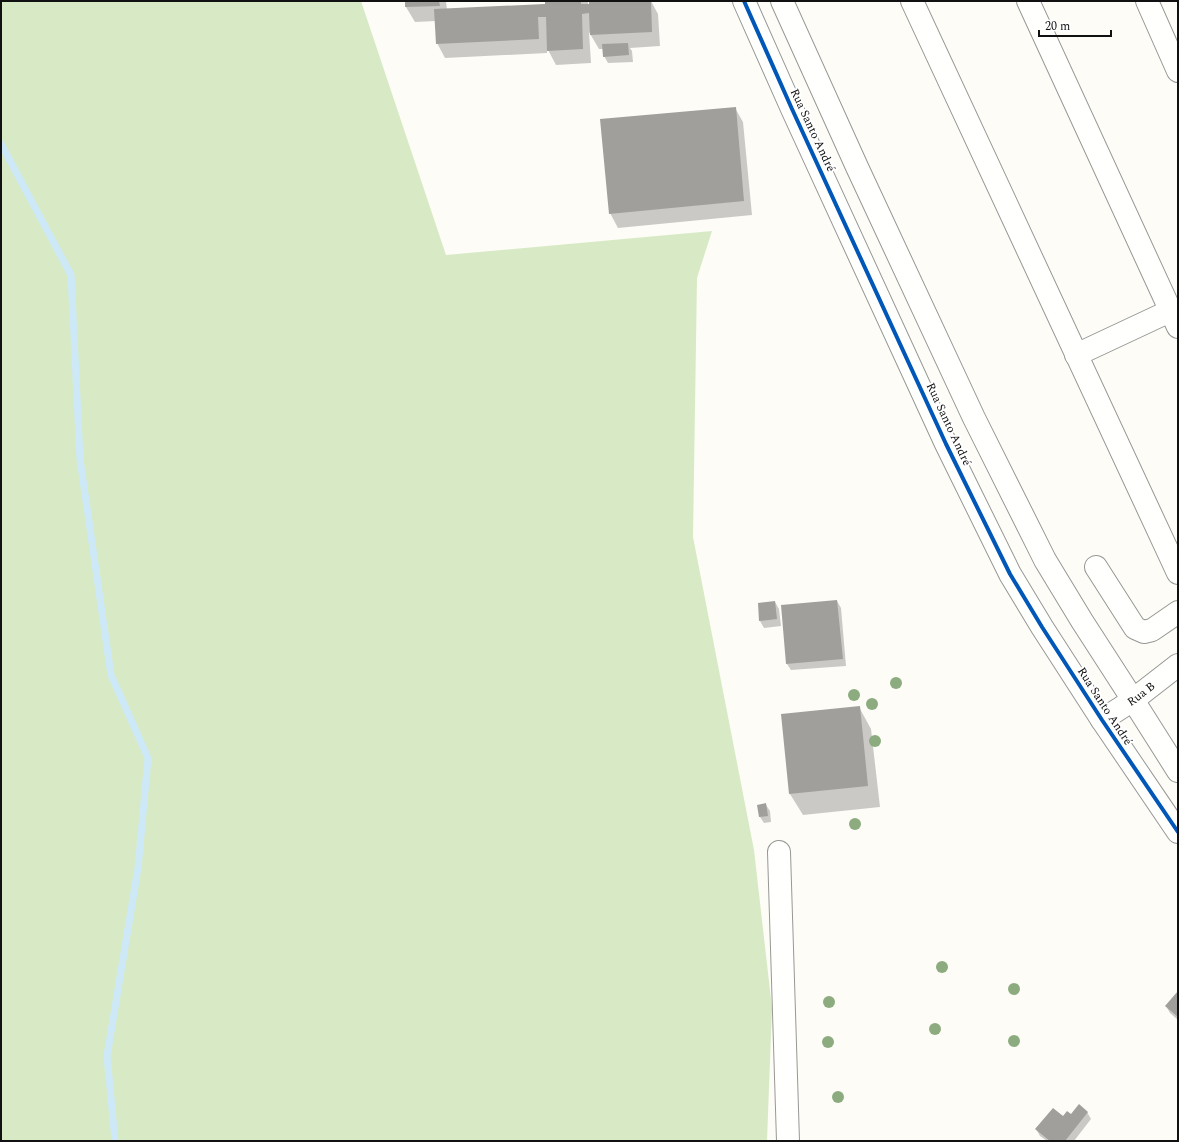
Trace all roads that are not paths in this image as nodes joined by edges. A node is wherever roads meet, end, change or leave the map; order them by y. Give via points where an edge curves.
1 (744, 1) edge
2 (782, 1) edge
3 (912, 1) edge
4 (1028, 1) edge
5 (1146, 1) edge
6 (1178, 71) edge
7 (1174, 319) edge
8 (1076, 355) junction
9 (1096, 567) dead end
10 (1178, 573) edge
11 (1178, 612) edge
12 (1178, 665) edge
13 (1133, 700) junction
14 (1102, 720) junction
15 (1178, 771) edge
16 (1178, 832) edge
17 (778, 852) dead end
18 (788, 1141) edge

1 - 14 street, Rua Santo André via 933,415 1007,567 1042,628
2 - 13 street, Rua Santo André via 977,425 1045,560
3 - 8 street
4 - 7 street
5 - 6 street
7 - 8 street
8 - 10 street
9 - 11 street via 1135,628 1144,632 1152,630
12 - 13 street, Rua B
13 - 14 street, Rua B
13 - 15 street, Rua Santo André
14 - 16 street, Rua Santo André
17 - 18 street

